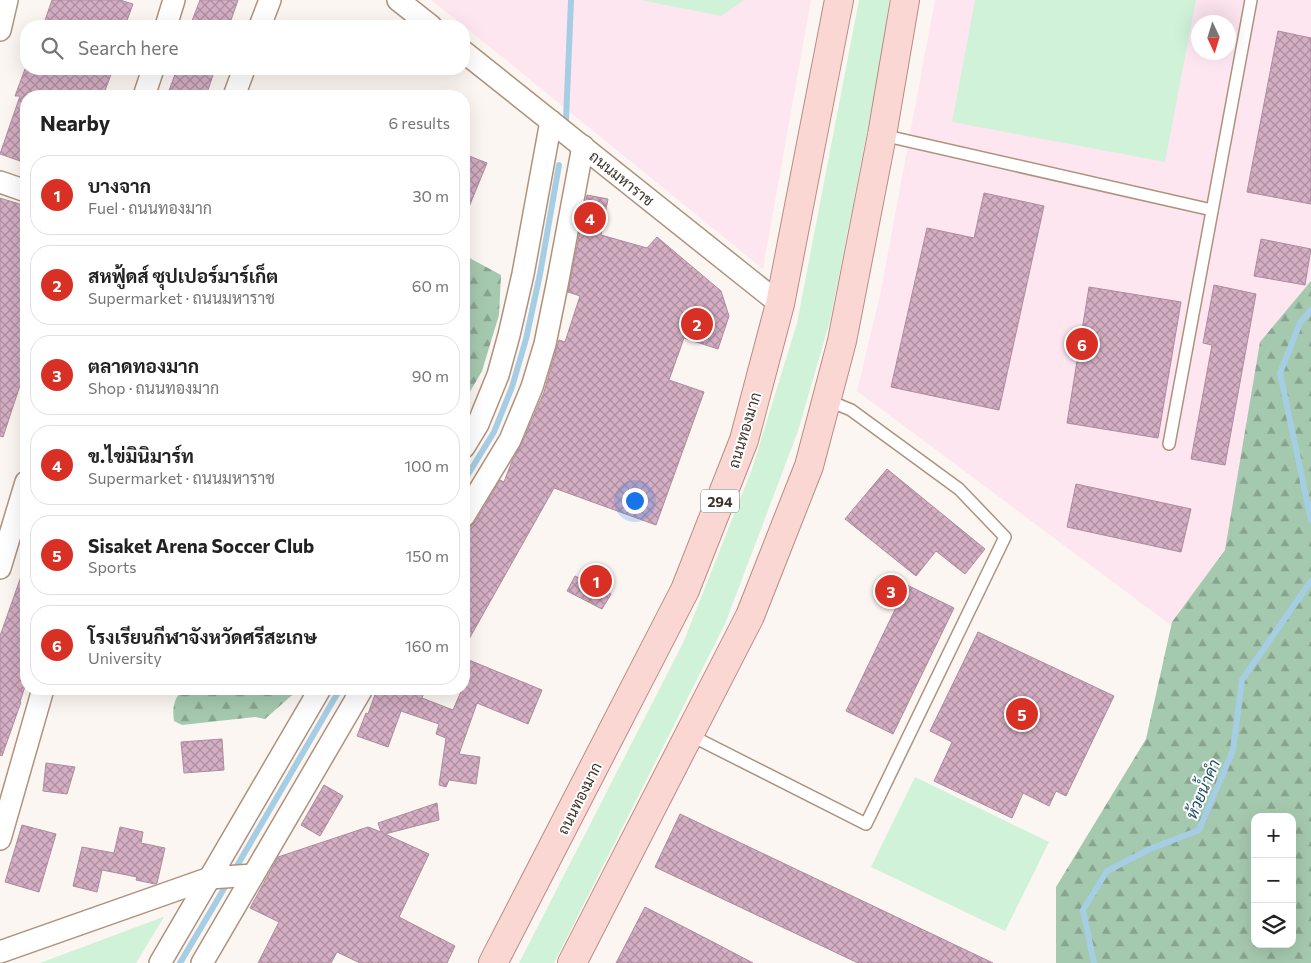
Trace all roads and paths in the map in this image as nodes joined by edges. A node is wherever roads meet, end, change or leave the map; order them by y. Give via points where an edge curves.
1 (7, 0) edge
2 (174, 0) edge
3 (270, 0) edge
4 (398, 0) edge
5 (839, 0) edge
6 (905, 0) edge
7 (1251, 0) edge
8 (168, 20) edge
9 (262, 20) edge
10 (423, 20) edge
11 (0, 30) edge
12 (470, 57) edge
13 (150, 75) edge
14 (242, 75) edge
15 (146, 90) edge
16 (236, 90) edge
17 (551, 121) junction
18 (882, 135) junction
19 (583, 146) junction
20 (0, 182) edge
21 (20, 188) edge
22 (1212, 210) junction
23 (780, 304) junction
24 (827, 400) junction
25 (470, 437) edge
26 (1169, 444) dead end
27 (20, 502) edge
28 (470, 506) edge
29 (0, 568) edge
30 (41, 695) edge
31 (317, 695) edge
32 (358, 695) edge
33 (690, 736) junction
34 (0, 838) edge
35 (253, 874) junction
36 (210, 878) junction
37 (0, 952) edge
38 (160, 963) edge
39 (202, 963) edge
40 (493, 963) edge
41 (572, 963) edge

1 - 11 street
2 - 8 street
3 - 9 street
4 - 10 street
5 - 23 main road, ถนนทองมาก / 294
6 - 18 main road
7 - 22 lane
12 - 17 street, ถนนมหาราช
13 - 15 street
14 - 16 street
17 - 19 street, ถนนมหาราช
17 - 25 street via 509,335 498,375
18 - 22 lane
18 - 24 main road via 842,341
19 - 23 street, ถนนมหาราช
19 - 28 street via 545,344 532,387 510,440
20 - 21 street
22 - 26 lane
23 - 40 main road, ถนนทองมาก / 294 via 744,440 685,590
24 - 33 main road via 809,466 750,616
24 - 33 lane via 852,410 959,489 1005,536 866,824
27 - 29 street
30 - 34 street
31 - 36 street
32 - 35 street
33 - 41 main road
35 - 36 street
35 - 39 street
36 - 37 street
36 - 38 street

